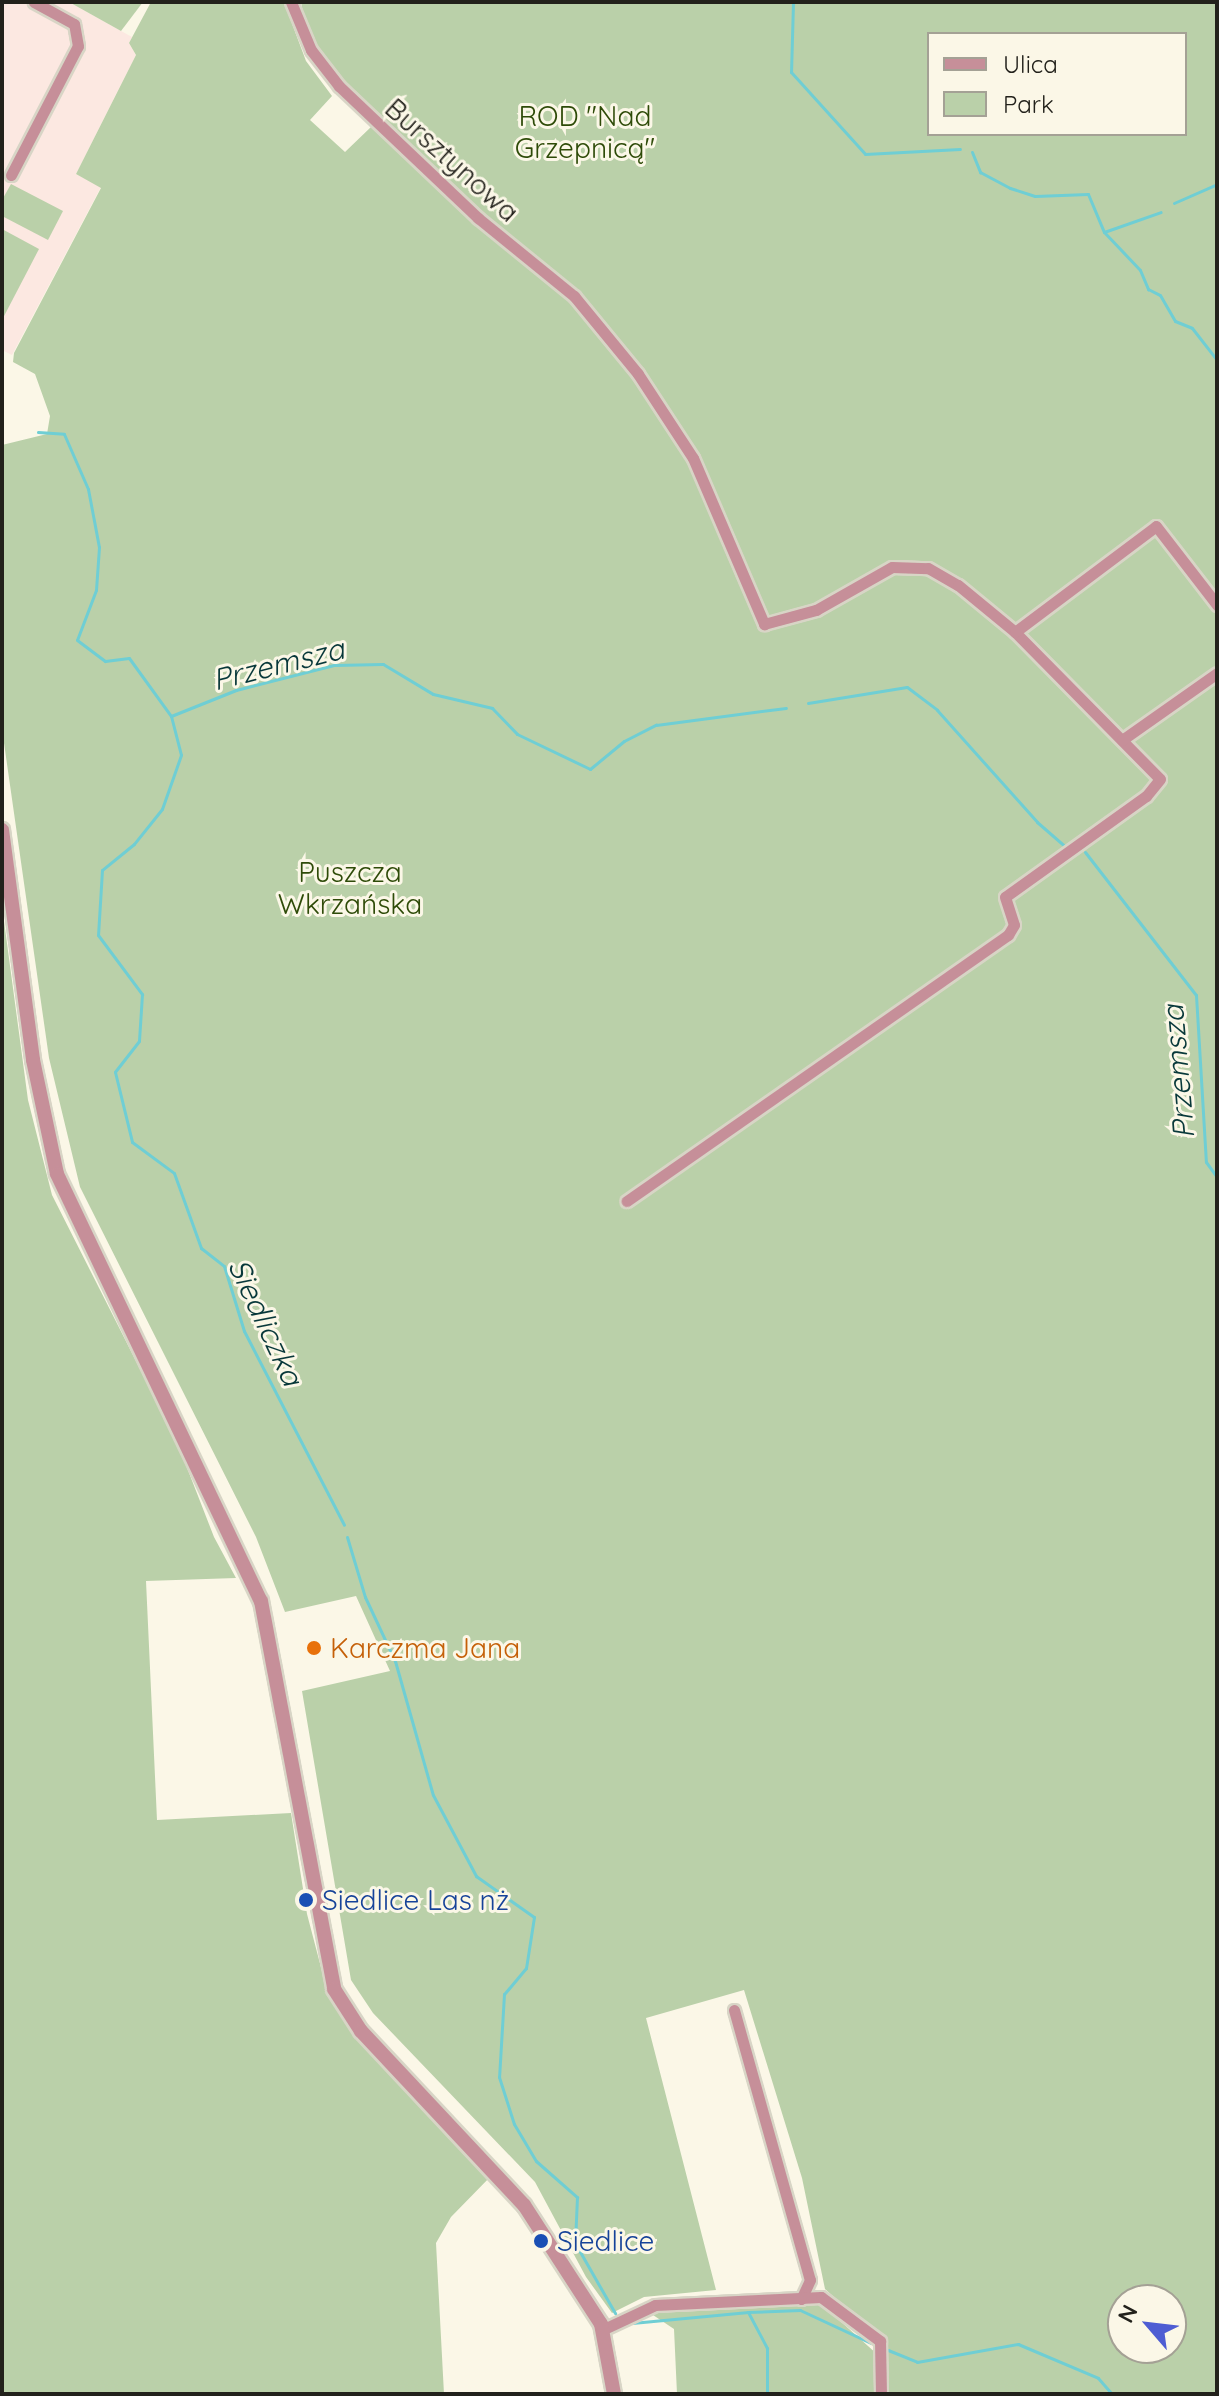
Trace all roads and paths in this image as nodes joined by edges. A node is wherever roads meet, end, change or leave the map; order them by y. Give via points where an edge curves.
1 (34, 2) edge
2 (291, 2) edge
3 (11, 175) dead end
4 (1217, 605) edge
5 (1015, 632) junction
6 (1217, 673) edge
7 (1122, 740) junction
8 (2, 830) edge
9 (626, 1201) dead end
10 (734, 2010) dead end
11 (801, 2299) junction
12 (604, 2329) junction
13 (614, 2394) edge
14 (881, 2394) edge

1 - 3 street via 74,24 78,46
2 - 5 street, Bursztynowa via 311,50 339,86 478,218 574,296 606,334 693,458 764,624 816,610 892,567 913,565 958,585
4 - 5 street via 1156,526
5 - 7 street
6 - 7 street
7 - 9 street via 1160,779 1146,796 1005,897 1014,925 1008,935
8 - 12 street via 33,1060 57,1174 261,1601 334,1989 361,2031 504,2179
10 - 11 street via 810,2280
11 - 12 street via 655,2305
11 - 14 street via 821,2297 837,2305 880,2341
12 - 13 street

